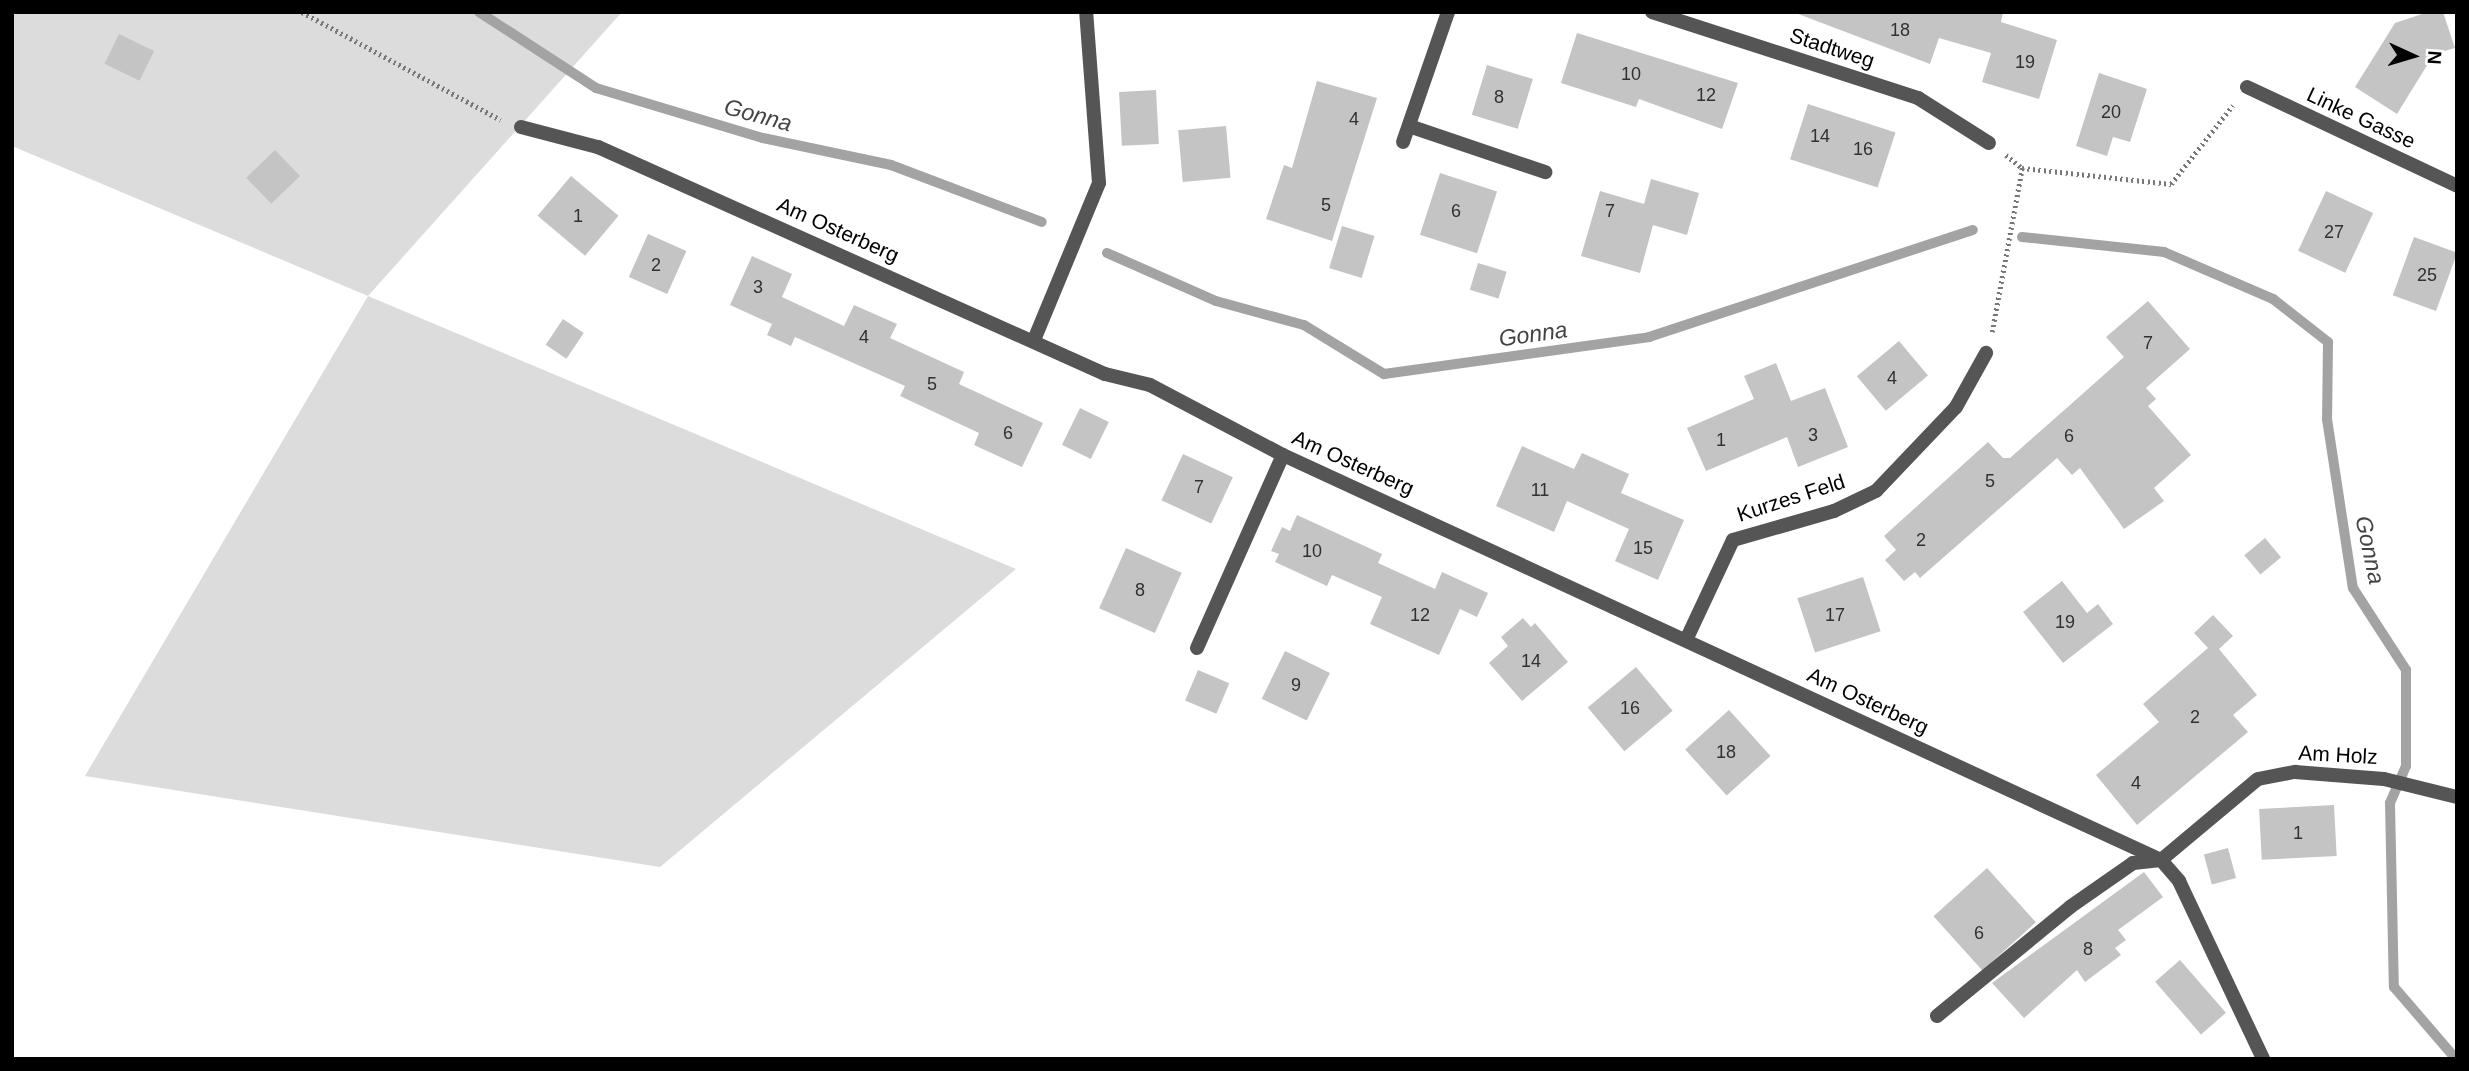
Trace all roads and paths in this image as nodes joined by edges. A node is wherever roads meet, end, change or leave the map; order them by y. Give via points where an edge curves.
1 (302, 12) edge
2 (1086, 12) edge
3 (1447, 12) edge
4 (1652, 12) edge
5 (2247, 87) joint
6 (1409, 126) junction
7 (521, 127) joint
8 (1403, 142) dead end
9 (1989, 143) dead end
10 (1545, 173) dead end
11 (2457, 186) edge
12 (1034, 340) junction
13 (1986, 353) joint
14 (1283, 455) junction
15 (1687, 638) junction
16 (1197, 648) dead end
17 (2457, 797) edge
18 (2161, 860) junction
19 (1937, 1016) dead end
20 (2263, 1059) edge

1 - 7 path
2 - 12 street via 1099,183
3 - 6 street
4 - 9 street, Stadtweg via 1918,98
5 - 11 street, Linke Gasse
5 - 13 path via 2171,184 2022,167 2000,302
6 - 8 street
6 - 10 street
7 - 12 street, Am Osterberg via 593,145
12 - 14 street, Am Osterberg via 1105,374 1136,380 1201,408
13 - 15 street, Kurzes Feld via 1956,407 1876,491 1835,511 1733,540
14 - 15 street, Am Osterberg
14 - 16 street
15 - 18 street, Am Osterberg
17 - 18 street, Am Holz via 2384,779 2295,772 2258,779
18 - 19 street, Am Holz via 2136,861 2124,868 2003,958
18 - 20 street via 2179,881

